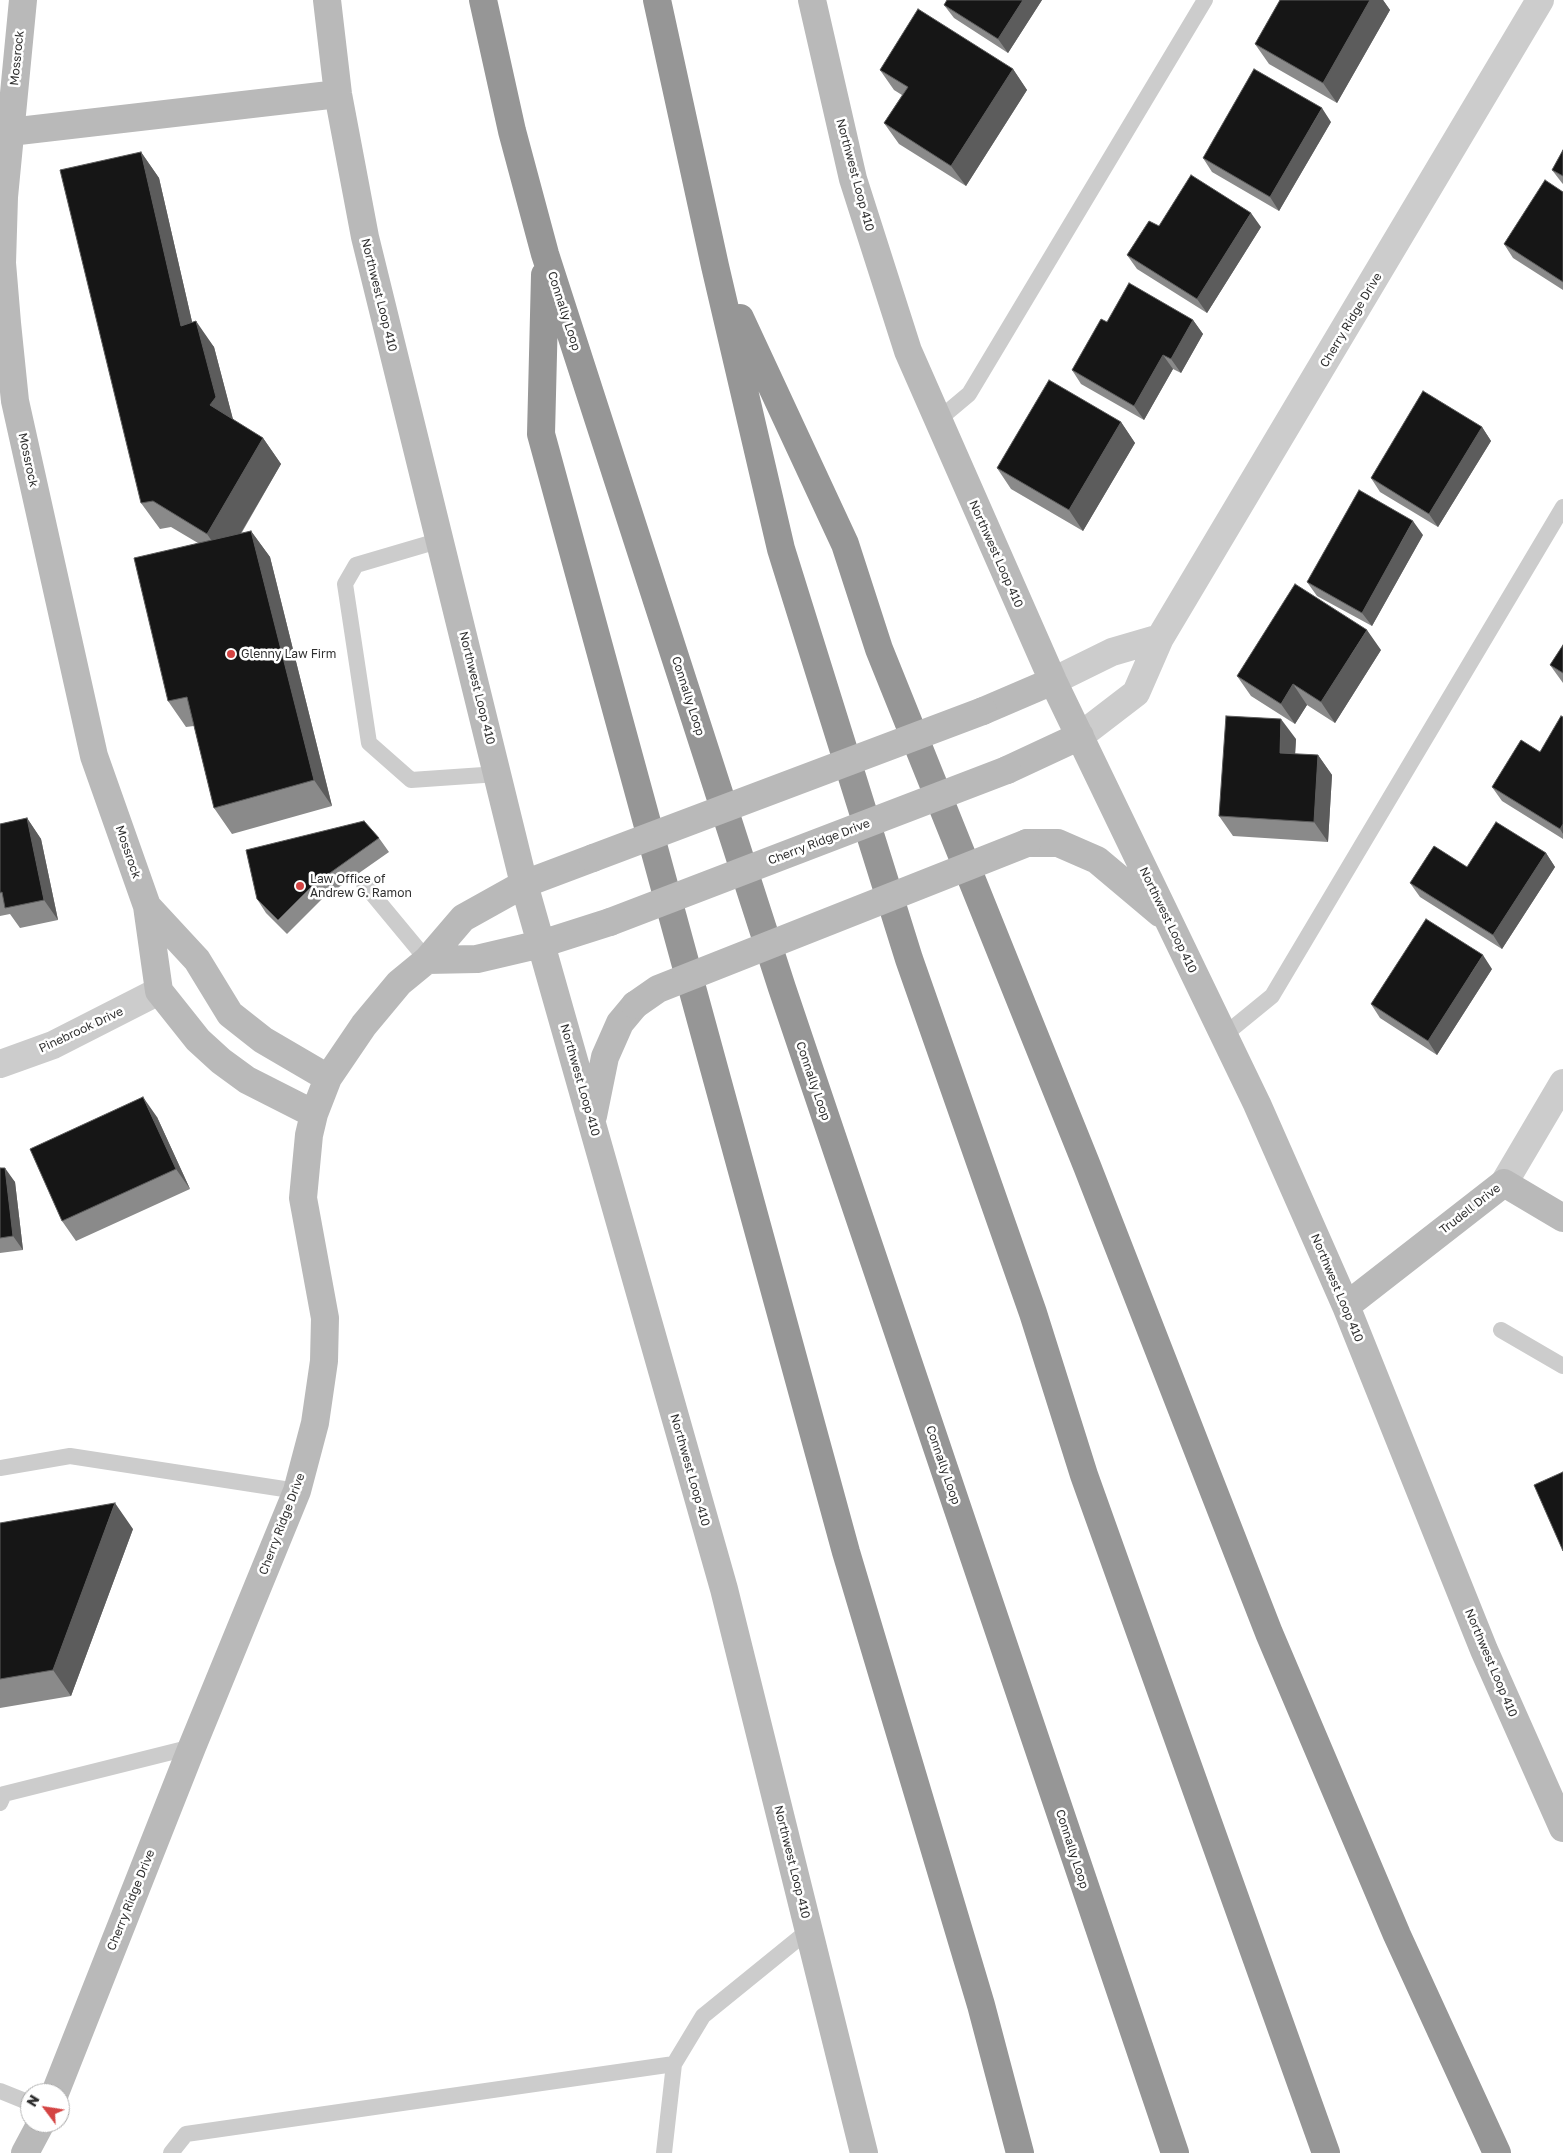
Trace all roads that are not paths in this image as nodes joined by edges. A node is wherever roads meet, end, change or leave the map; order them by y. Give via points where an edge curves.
1 (23, 0) edge
2 (327, 0) edge
3 (483, 0) edge
4 (657, 0) edge
5 (812, 0) edge
6 (1205, 0) edge
7 (1540, 0) edge
8 (338, 94) junction
9 (10, 132) junction
10 (545, 254) junction
11 (715, 266) junction
12 (8, 400) edge
13 (938, 420) junction
14 (1563, 507) edge
15 (441, 540) junction
16 (1160, 638) junction
17 (1054, 681) junction
18 (1080, 736) junction
19 (498, 774) junction
20 (364, 884) dead end
21 (524, 884) junction
22 (147, 906) junction
23 (1167, 919) junction
24 (541, 944) junction
25 (428, 960) junction
26 (159, 991) junction
27 (1223, 1036) junction
28 (0, 1064) edge
29 (328, 1078) junction
30 (1563, 1083) edge
31 (314, 1114) junction
32 (592, 1119) junction
33 (1504, 1183) junction
34 (1563, 1218) edge
35 (1346, 1306) junction
36 (1501, 1330) dead end
37 (1563, 1366) edge
38 (0, 1468) edge
39 (297, 1490) junction
40 (192, 1747) junction
41 (1, 1797) edge
42 (1563, 1828) edge
43 (809, 1930) junction
44 (674, 2064) junction
45 (1149, 2080) junction
46 (59, 2083) edge
47 (0, 2092) edge
48 (20, 2099) edge
49 (36, 2133) edge
50 (25, 2153) edge
51 (172, 2153) edge
52 (664, 2153) edge
53 (864, 2153) edge
54 (1020, 2153) edge
55 (1164, 2153) edge
56 (1175, 2153) edge
57 (1326, 2153) edge
58 (1497, 2153) edge

1 - 9 main road, Mossrock
2 - 8 main road, Northwest Loop 410
3 - 10 highway, Connally Loop via 512,131
4 - 11 highway
5 - 13 main road, Northwest Loop 410 via 853,178 908,352
6 - 13 lane via 969,394
7 - 16 street, Cherry Ridge Drive
8 - 9 main road
8 - 15 main road, Northwest Loop 410 via 364,237
9 - 12 main road, Mossrock via 2,263
10 - 45 highway, Connally Loop via 782,988
10 - 54 highway via 540,434 846,1552 981,2005
11 - 57 highway via 782,549 909,959 1033,1313 1087,1484
11 - 58 highway via 845,544 879,649 1270,1633 1397,1934
12 - 22 main road, Mossrock via 94,756
13 - 17 main road, Northwest Loop 410
14 - 27 lane via 1272,996
15 - 19 main road, Northwest Loop 410
15 - 19 lane via 356,565 345,584 369,743 411,780
16 - 17 street, Cherry Ridge Drive via 1112,652
16 - 18 street, Cherry Ridge Drive via 1136,693
17 - 18 main road, Northwest Loop 410
17 - 21 main road, Cherry Ridge Drive, bridge via 983,711
18 - 23 main road, Northwest Loop 410
18 - 24 main road, Cherry Ridge Drive, bridge via 1007,770 610,922
19 - 21 main road, Northwest Loop 410
20 - 25 lane
21 - 24 main road, Northwest Loop 410
21 - 25 main road, Cherry Ridge Drive via 464,918
22 - 26 main road, Mossrock
22 - 29 main road, Mossrock via 196,960 230,1014 262,1040
23 - 27 main road, Northwest Loop 410
23 - 32 main road, bridge via 1097,860 1058,843 1027,843 658,989 635,1005 620,1023 605,1057
24 - 25 main road, Cherry Ridge Drive via 477,960
24 - 32 main road, Northwest Loop 410
25 - 29 main road, Cherry Ridge Drive via 399,983 378,1007
26 - 28 street, Pinebrook Drive via 53,1044
26 - 31 main road via 198,1040 221,1061 247,1080
27 - 35 main road, Northwest Loop 410 via 1257,1104
29 - 31 main road, Cherry Ridge Drive
30 - 33 street, Trudell Drive
31 - 39 main road, Cherry Ridge Drive via 305,1162 303,1198 325,1318 324,1361 315,1423
32 - 43 main road, Northwest Loop 410 via 724,1589
33 - 34 main road
33 - 35 main road, Trudell Drive
35 - 42 main road, Northwest Loop 410 via 1484,1650
36 - 37 lane
38 - 39 lane via 70,1456
39 - 40 main road, Cherry Ridge Drive
40 - 41 lane
40 - 46 main road, Cherry Ridge Drive
43 - 44 lane via 703,2016
43 - 53 main road, Northwest Loop 410
44 - 51 lane via 186,2134
44 - 52 lane
45 - 55 highway
45 - 56 highway, Connally Loop
47 - 48 lane
49 - 50 main road

